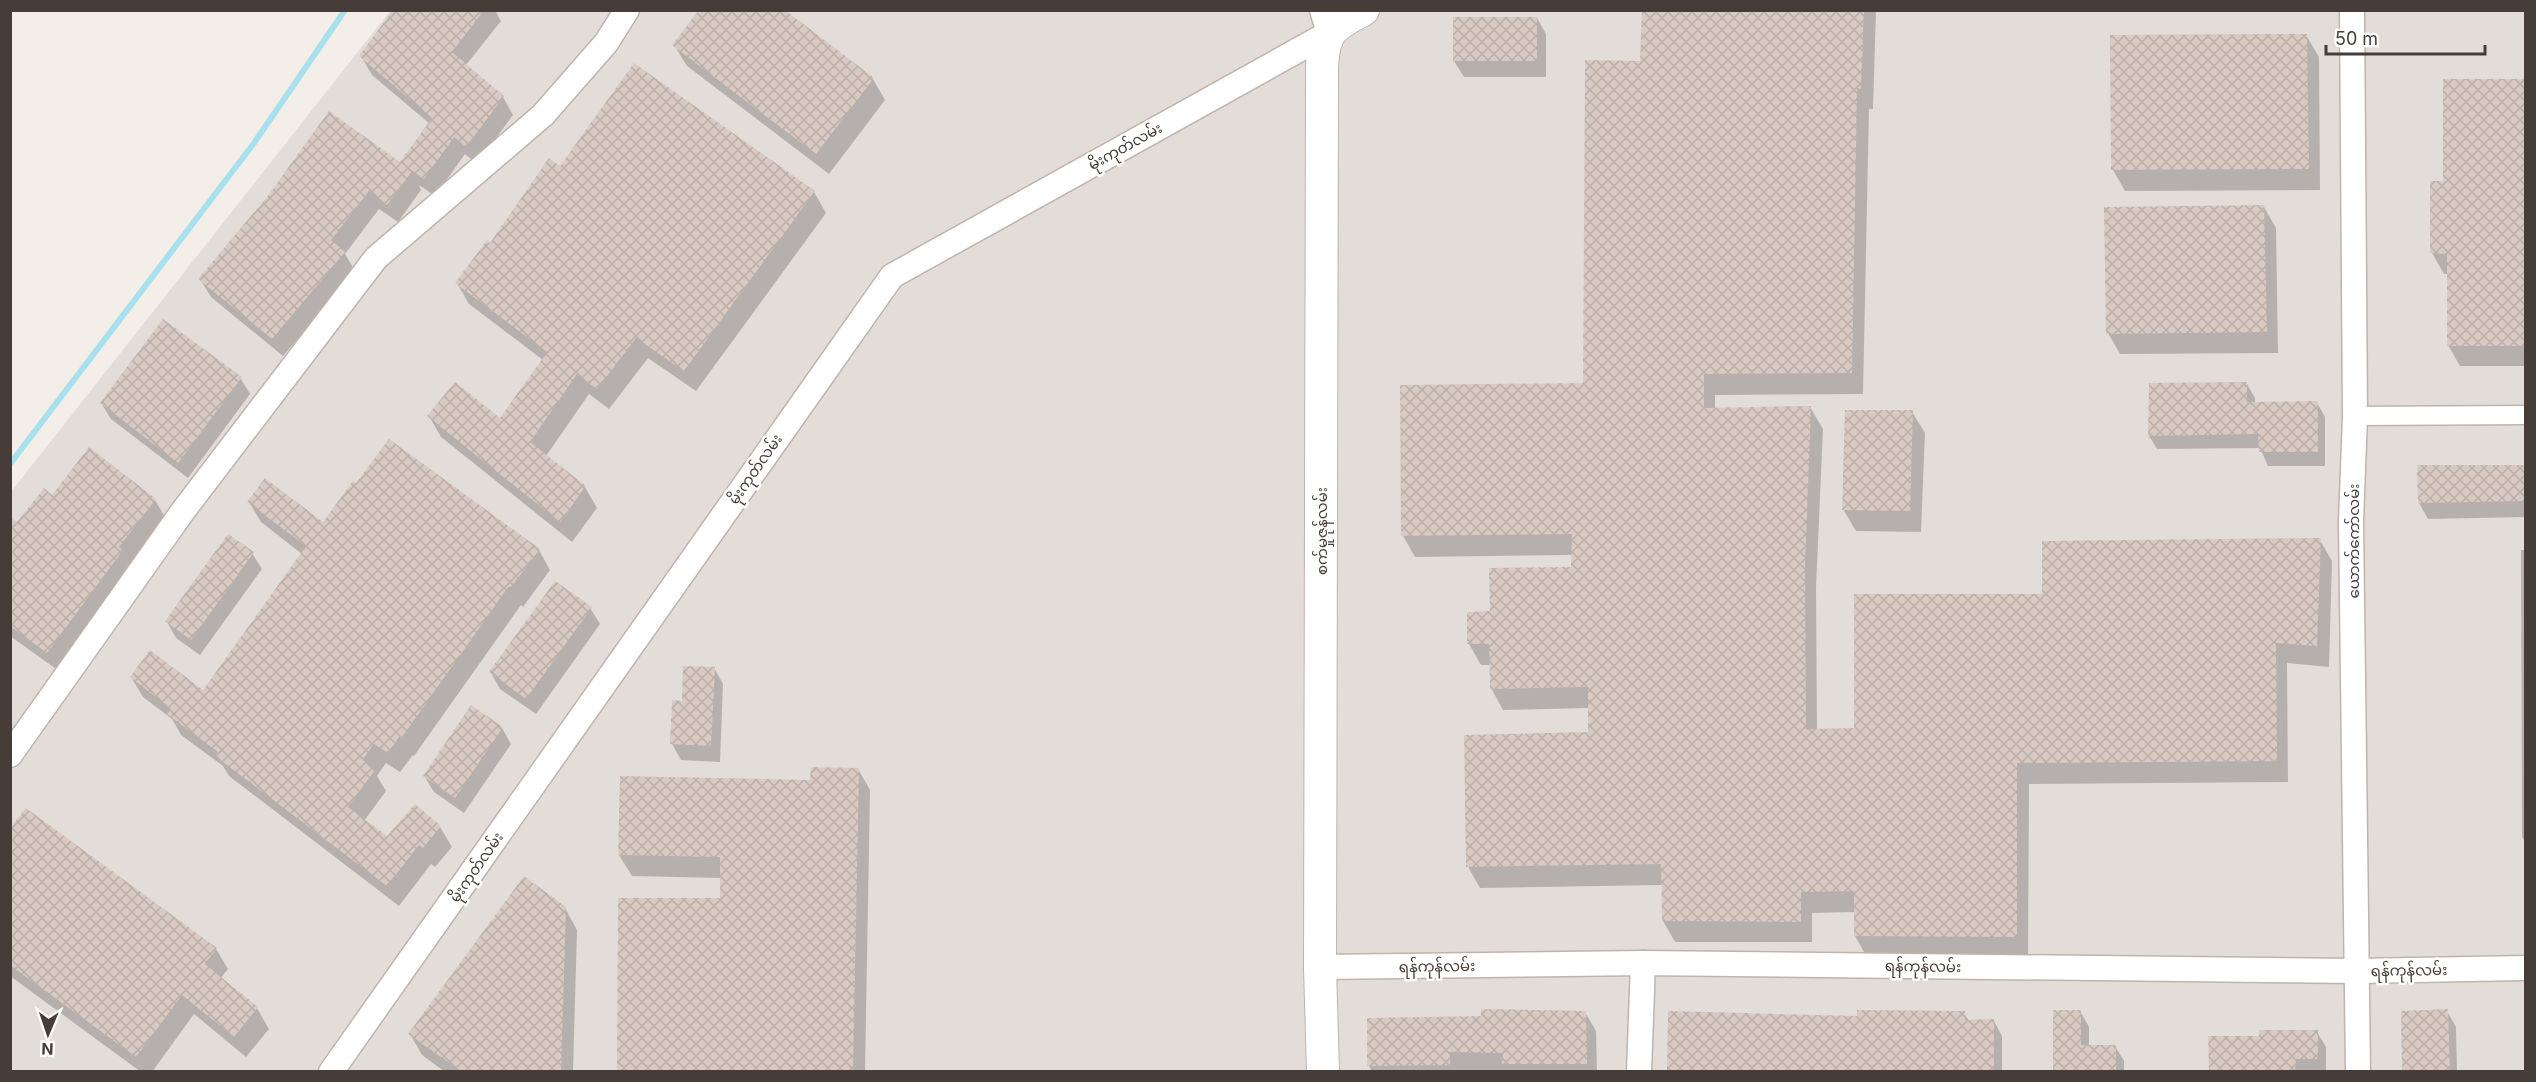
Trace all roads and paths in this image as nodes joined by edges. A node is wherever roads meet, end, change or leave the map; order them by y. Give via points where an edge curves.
1 (627, 10) edge
2 (1363, 10) edge
3 (2352, 10) edge
4 (1325, 22) edge
5 (2355, 416) junction
6 (2526, 416) edge
7 (10, 755) edge
8 (1643, 963) junction
9 (1320, 968) junction
10 (2526, 968) edge
11 (2357, 971) junction
12 (331, 1071) edge
13 (1323, 1071) edge
14 (1639, 1071) edge
15 (2358, 1071) edge

1 - 7 street via 606,43 543,115 376,258 183,511
2 - 4 street via 1341,21
3 - 5 street, ယောက်ကော်လမ်း
4 - 9 street, စက်မှုဇုန်လမ်း
4 - 12 street, မိုးကုတ်လမ်း via 892,276
5 - 6 street
5 - 11 street, ယောက်ကော်လမ်း via 2351,522
8 - 9 street, ရန်ကုန်လမ်း
8 - 11 street, ရန်ကုန်လမ်း
8 - 14 street
9 - 13 street, စက်မှုဇုန်လမ်း
10 - 11 street, ရန်ကုန်လမ်း
11 - 15 street, ယောက်ကော်လမ်း

